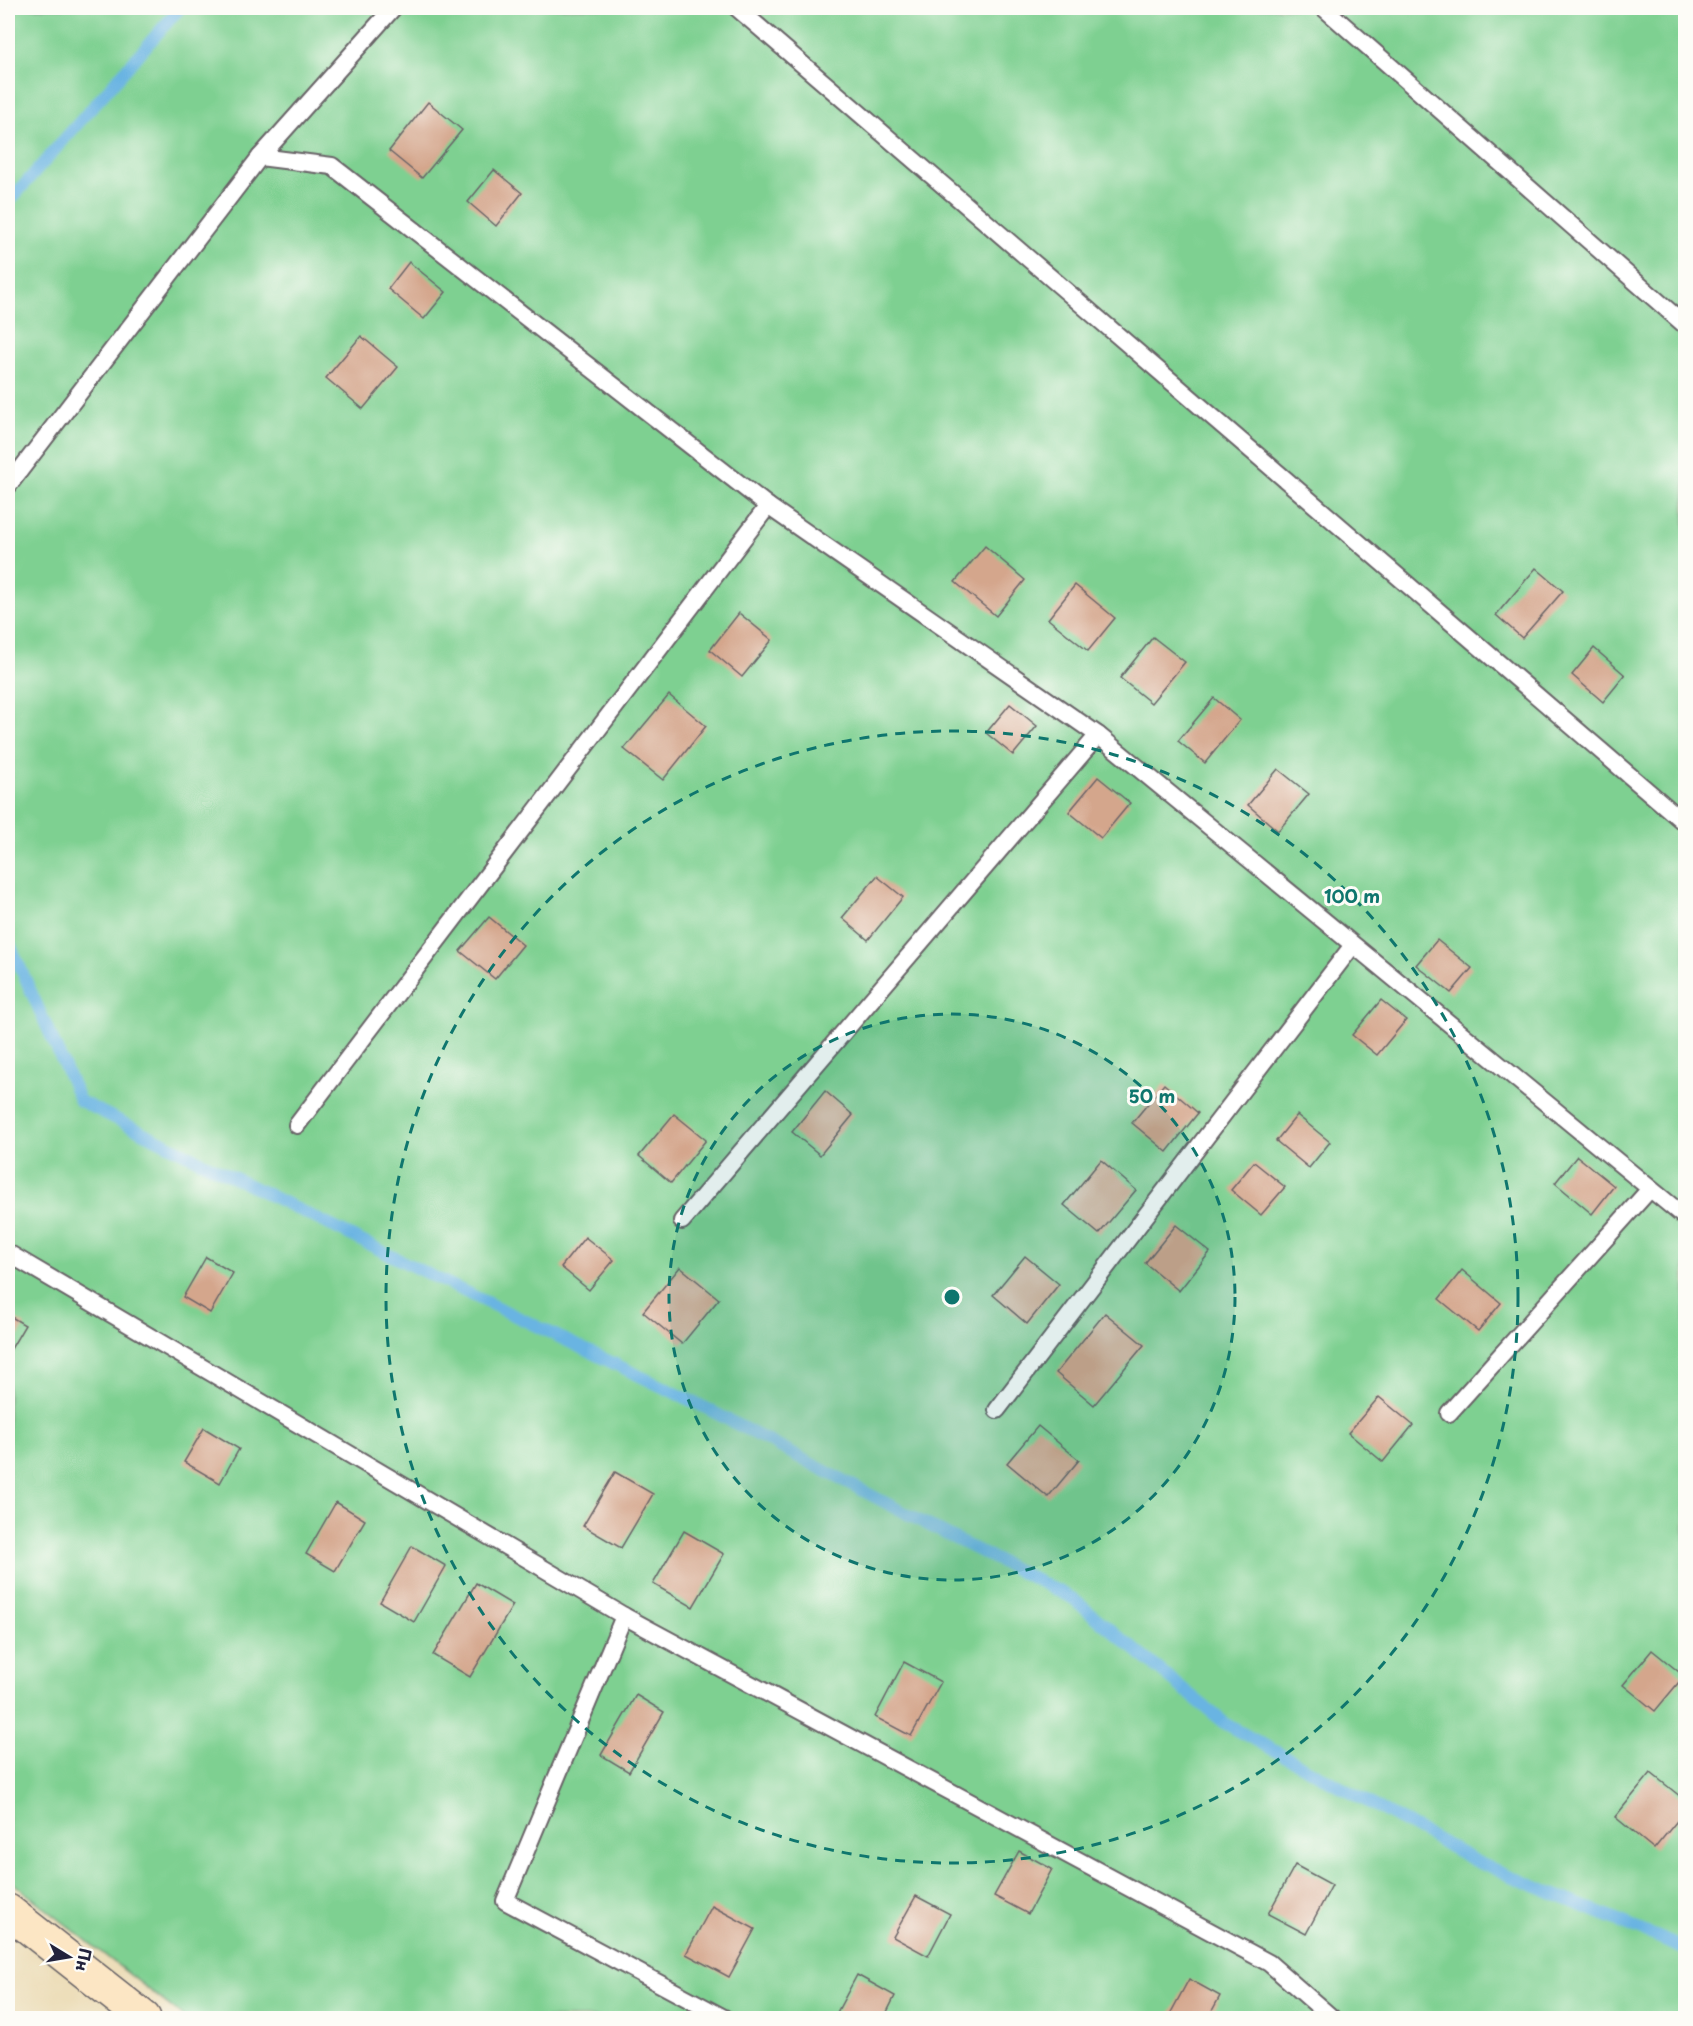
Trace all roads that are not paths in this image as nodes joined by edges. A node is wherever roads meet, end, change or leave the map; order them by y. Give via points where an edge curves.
1 (393, 8) edge
2 (737, 8) edge
3 (1324, 8) edge
4 (260, 157) junction
5 (1686, 326) edge
6 (8, 486) edge
7 (768, 507) junction
8 (1098, 735) junction
9 (1686, 824) edge
10 (1353, 945) junction
11 (297, 1125) dead end
12 (1650, 1189) junction
13 (1686, 1218) edge
14 (682, 1221) dead end
15 (8, 1253) edge
16 (997, 1410) dead end
17 (1449, 1413) dead end
18 (624, 1616) junction
19 (8, 1911) edge
20 (144, 2019) edge
21 (724, 2019) edge
22 (1332, 2019) edge

1 - 4 lane
2 - 9 lane
3 - 5 lane
4 - 6 lane
4 - 7 lane via 332,166
7 - 8 lane
7 - 11 lane
8 - 10 lane
8 - 14 lane
10 - 12 lane
10 - 16 lane
12 - 13 lane
12 - 17 lane
15 - 18 lane
18 - 21 lane via 505,1901
18 - 22 lane via 1269,1963
19 - 20 street

